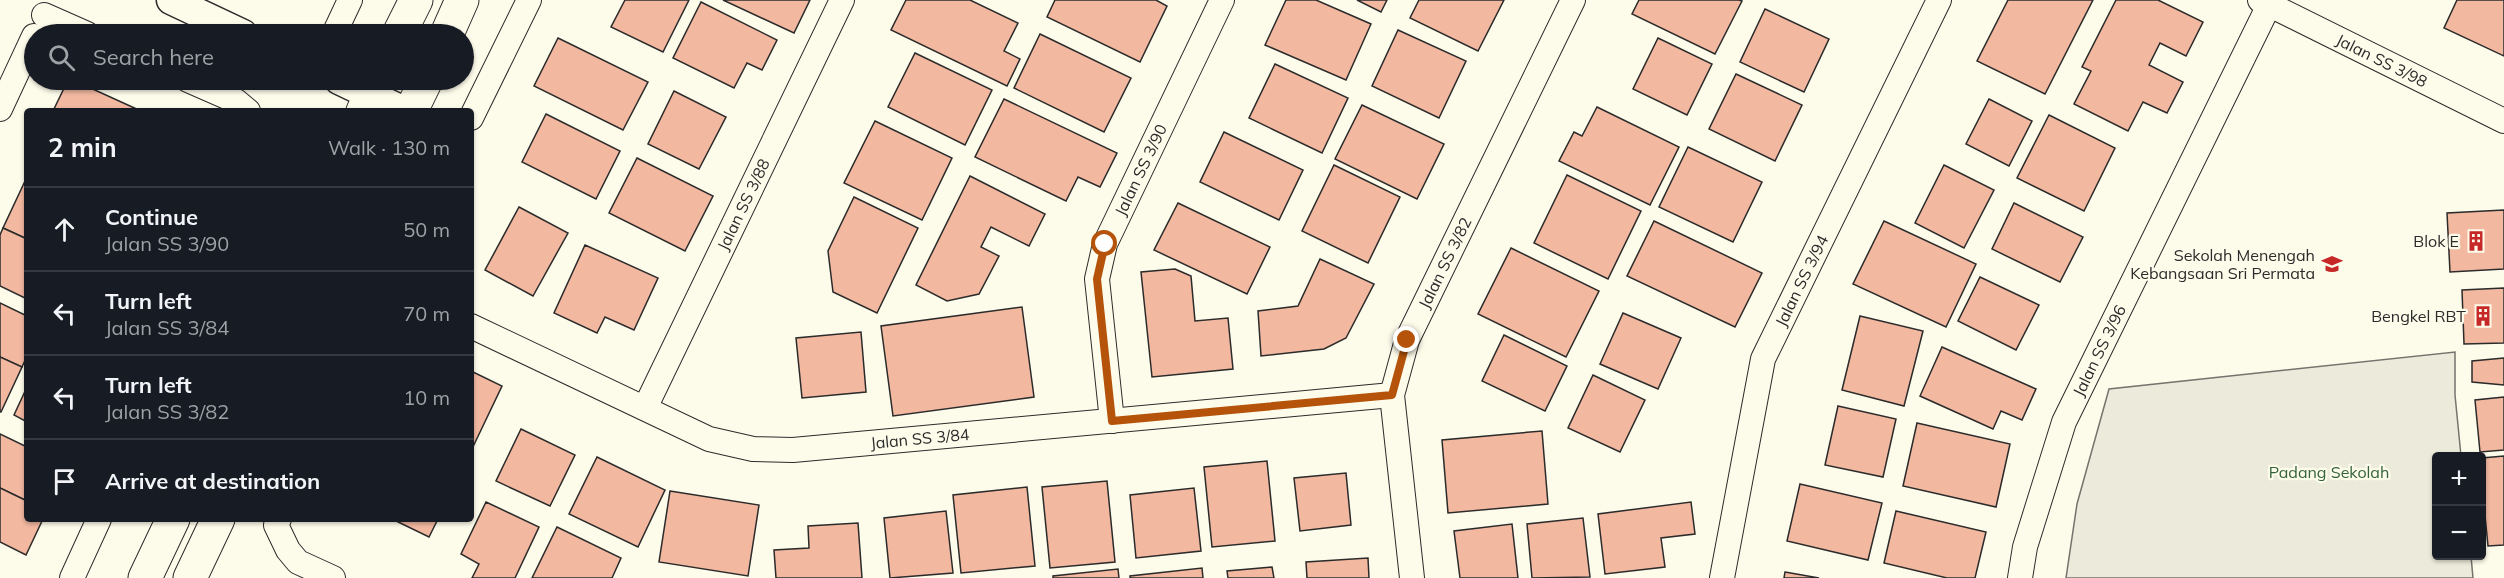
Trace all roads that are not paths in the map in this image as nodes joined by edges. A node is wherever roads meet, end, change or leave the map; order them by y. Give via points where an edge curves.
1 (171, 0) edge
2 (416, 0) edge
3 (462, 0) edge
4 (529, 0) edge
5 (842, 0) edge
6 (1222, 0) edge
7 (1573, 0) edge
8 (1939, 0) edge
9 (345, 1) edge
10 (2264, 2) edge
11 (222, 24) edge
12 (337, 24) edge
13 (404, 24) edge
14 (451, 24) edge
15 (24, 57) edge
16 (211, 90) edge
17 (421, 90) edge
18 (371, 95) edge
19 (244, 108) edge
20 (398, 108) edge
21 (412, 108) edge
22 (0, 109) edge
23 (474, 112) edge
24 (2504, 121) edge
25 (474, 327) edge
26 (1392, 395) junction
27 (645, 408) junction
28 (1112, 421) junction
29 (98, 522) edge
30 (172, 522) edge
31 (217, 522) edge
32 (278, 522) edge
33 (72, 578) edge
34 (145, 578) edge
35 (190, 578) edge
36 (333, 578) edge
37 (1412, 578) edge
38 (1722, 578) edge
39 (2020, 578) edge

1 - 11 street
2 - 13 main road
3 - 14 main road
4 - 23 street
5 - 27 street, Jalan SS 3/88
6 - 28 street, Jalan SS 3/90 via 1105,244 1097,279
7 - 26 street, Jalan SS 3/82 via 1407,340
8 - 38 street, Jalan SS 3/94 via 1763,359
9 - 12 street
10 - 24 street, Jalan SS 3/98
10 - 39 street, Jalan SS 3/96 via 2064,422 2025,547
15 - 22 street
16 - 19 street
17 - 21 main road
18 - 20 street
25 - 27 street, Jalan SS 3/84
26 - 28 street, Jalan SS 3/84
26 - 37 street, Jalan SS 3/82
27 - 28 street, Jalan SS 3/84 via 709,439 753,449 794,450
29 - 33 street
30 - 34 main road
31 - 35 main road
32 - 36 street via 288,550 298,562

